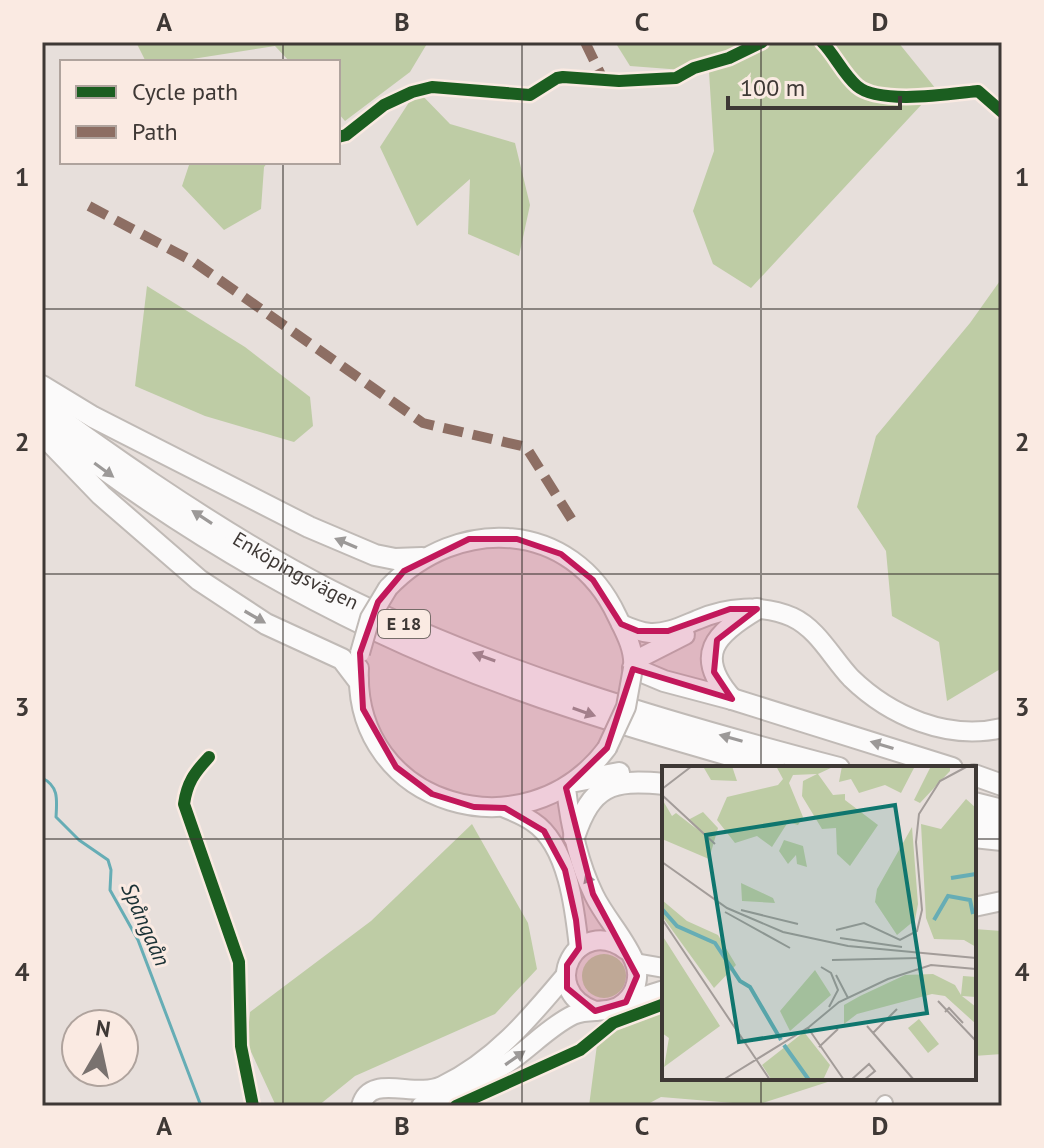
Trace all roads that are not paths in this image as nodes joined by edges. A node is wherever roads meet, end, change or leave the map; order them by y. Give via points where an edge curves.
1 (42, 386) edge
2 (42, 404) edge
3 (42, 422) edge
4 (42, 434) edge
5 (422, 558) junction
6 (757, 609) junction
7 (621, 624) junction
8 (634, 665) junction
9 (358, 680) junction
10 (732, 699) junction
11 (1002, 728) edge
12 (768, 766) edge
13 (832, 766) edge
14 (946, 766) edge
15 (662, 776) edge
16 (976, 776) edge
17 (662, 784) edge
18 (571, 785) junction
19 (1002, 785) edge
20 (976, 804) edge
21 (505, 808) junction
22 (1002, 810) edge
23 (976, 820) edge
24 (1002, 827) edge
25 (574, 837) junction
26 (976, 837) edge
27 (1002, 840) edge
28 (1002, 901) edge
29 (976, 907) edge
30 (579, 948) junction
31 (631, 957) junction
32 (662, 967) edge
33 (565, 976) junction
34 (662, 991) edge
35 (626, 1002) junction
36 (595, 1011) junction
37 (399, 1098) edge
38 (361, 1106) edge
39 (421, 1106) edge

5 -> 1 highway via 375,555 309,527 105,424
13 -> 2 highway, Enköpingsvägen / E 18 via 574,690 387,617 204,518
3 -> 12 highway, Enköpingsvägen / E 18 via 222,549 376,631 541,697
4 -> 9 highway via 101,495 199,580 266,624 342,659
5 - 7 main road via 469,539 493,537 539,545 561,554 593,580
5 - 9 main road, bridge via 388,588 370,618
6 - 7 main road via 730,609 652,633
6 - 8 main road via 702,626
6 - 10 highway via 727,627 717,640 714,672
6 - 11 main road via 795,619 859,684 902,714 959,731
7 - 8 main road
8 - 10 highway via 664,681
8 - 18 main road, bridge via 626,707 607,748
9 - 21 main road via 371,730 413,782 454,803
14 -> 10 highway
15 - 18 highway via 617,774
16 - 19 highway
17 - 25 highway via 639,782 600,791 582,814
18 - 21 main road via 537,802
18 - 25 main road
20 - 22 highway
21 - 30 main road via 534,822 555,849 565,870
23 - 24 highway
31 -> 25 main road via 593,894
26 - 27 highway
28 - 29 main road
30 - 31 main road via 604,940
30 - 33 main road
31 - 32 main road
31 - 35 main road via 637,976
33 - 36 main road via 574,999
33 - 37 main road via 498,1050 439,1088
34 - 35 main road
35 - 36 main road
39 -> 36 main road via 507,1064 565,1019
37 - 38 main road via 378,1087 364,1096

